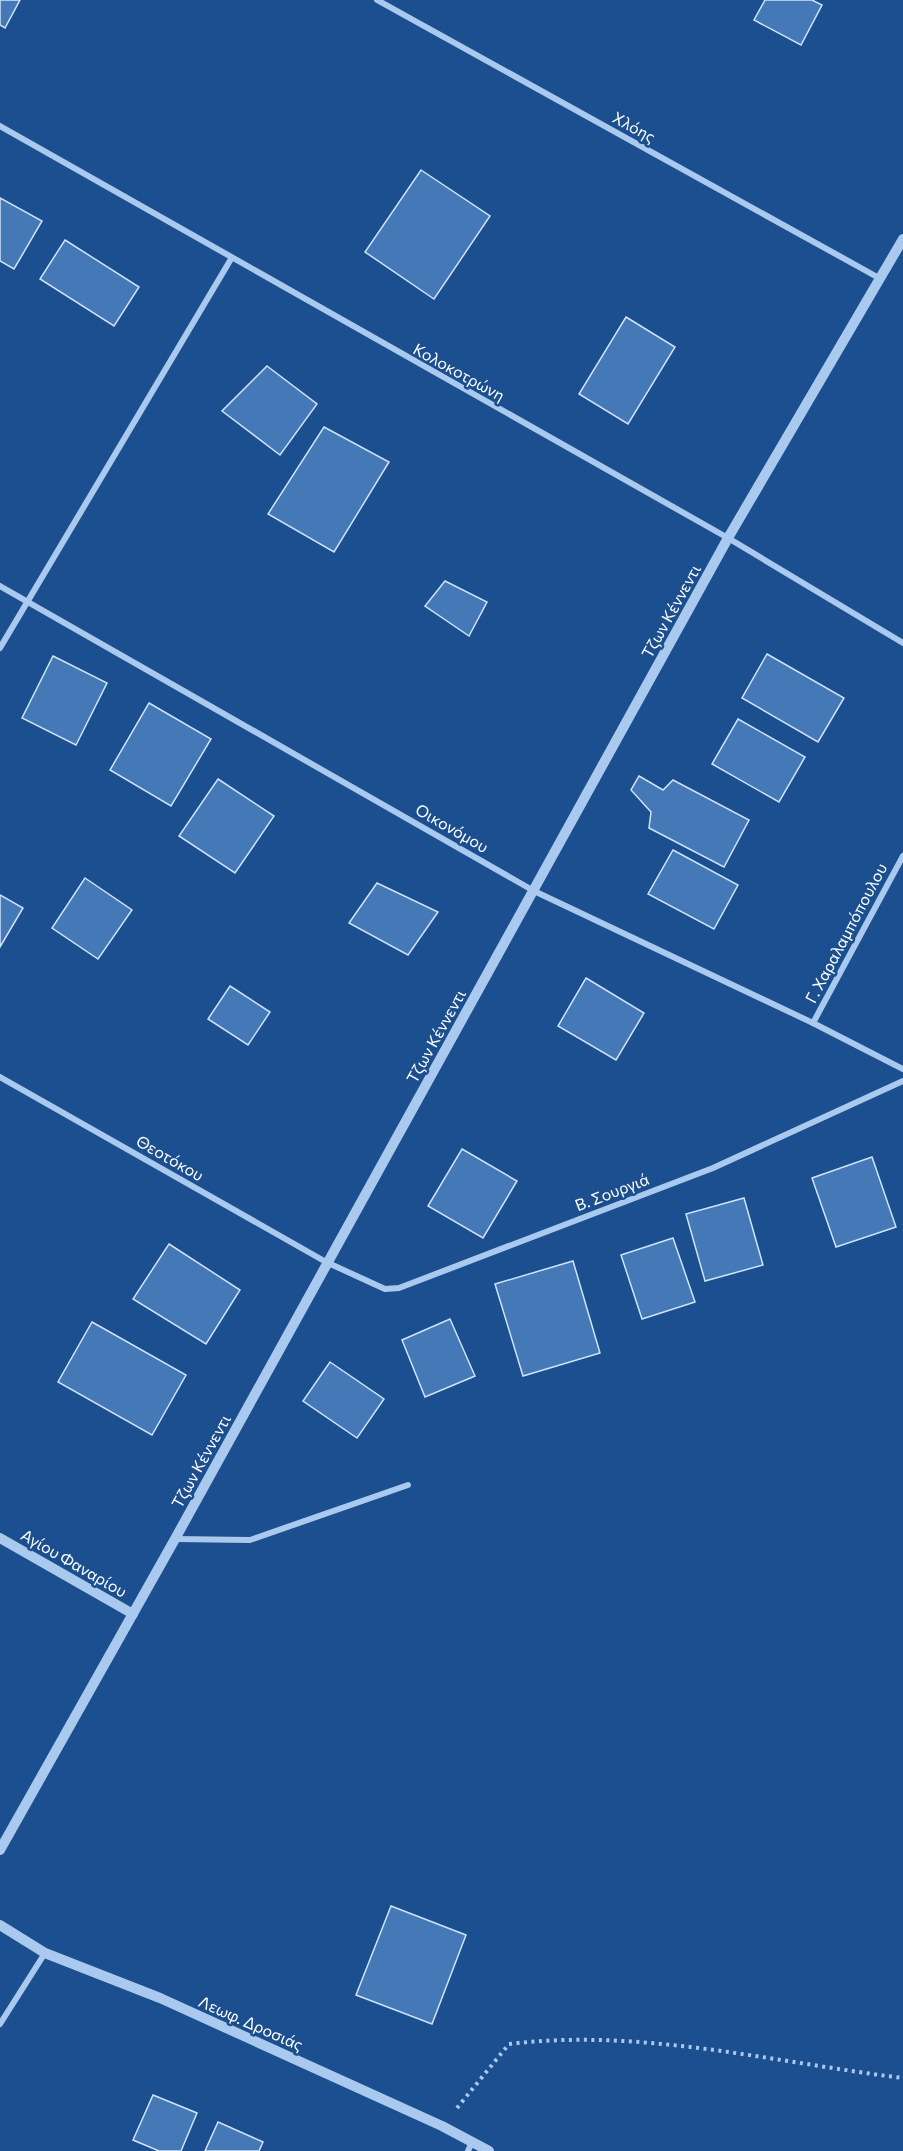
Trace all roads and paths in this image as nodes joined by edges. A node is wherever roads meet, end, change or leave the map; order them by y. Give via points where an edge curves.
1 (377, 0) edge
2 (0, 126) edge
3 (903, 239) edge
4 (231, 259) junction
5 (879, 279) junction
6 (728, 538) junction
7 (0, 586) edge
8 (28, 602) junction
9 (903, 643) edge
10 (0, 648) edge
11 (903, 856) edge
12 (534, 891) junction
13 (813, 1023) junction
14 (903, 1070) edge
15 (0, 1077) edge
16 (903, 1081) edge
17 (326, 1262) junction
18 (408, 1485) dead end
19 (0, 1538) edge
20 (176, 1539) junction
21 (133, 1614) junction
22 (0, 1850) edge
23 (0, 1925) edge
24 (45, 1953) junction
25 (0, 2024) edge
26 (903, 2078) edge
27 (442, 2126) junction
28 (470, 2146) edge
29 (489, 2151) edge

1 - 5 street, Χλόης
2 - 4 street, Κολοκοτρώνη
3 - 5 street, Τζων Κέννεντι
4 - 6 street, Κολοκοτρώνη
4 - 8 street
5 - 6 street, Τζων Κέννεντι
6 - 9 street, Κολοκοτρώνη
6 - 12 street, Τζων Κέννεντι
7 - 8 street, Οικονόμου
8 - 10 street
8 - 12 street, Οικονόμου
11 - 13 street, Γ. Χαραλαμπόπουλου
12 - 13 street, Οικονόμου
12 - 17 street, Τζων Κέννεντι
13 - 14 street, Οικονόμου
15 - 17 street, Θεοτόκου
16 - 17 street, Β. Σουργιά via 713,1168 399,1288 378,1287
17 - 20 street, Τζων Κέννεντι
18 - 20 street via 250,1540
19 - 21 street, Αγίου Φαναρίου
20 - 21 street, Τζων Κέννεντι
21 - 22 street, Τζων Κέννεντι
23 - 24 street, Λεωφ. Δροσιάς
24 - 25 street
24 - 27 street, Λεωφ. Δροσιάς via 160,1998
26 - 27 path via 691,2046 557,2038 509,2044
27 - 28 street, Λεωφ. Δροσιάς
28 - 29 street, Λεωφ. Δροσιάς

